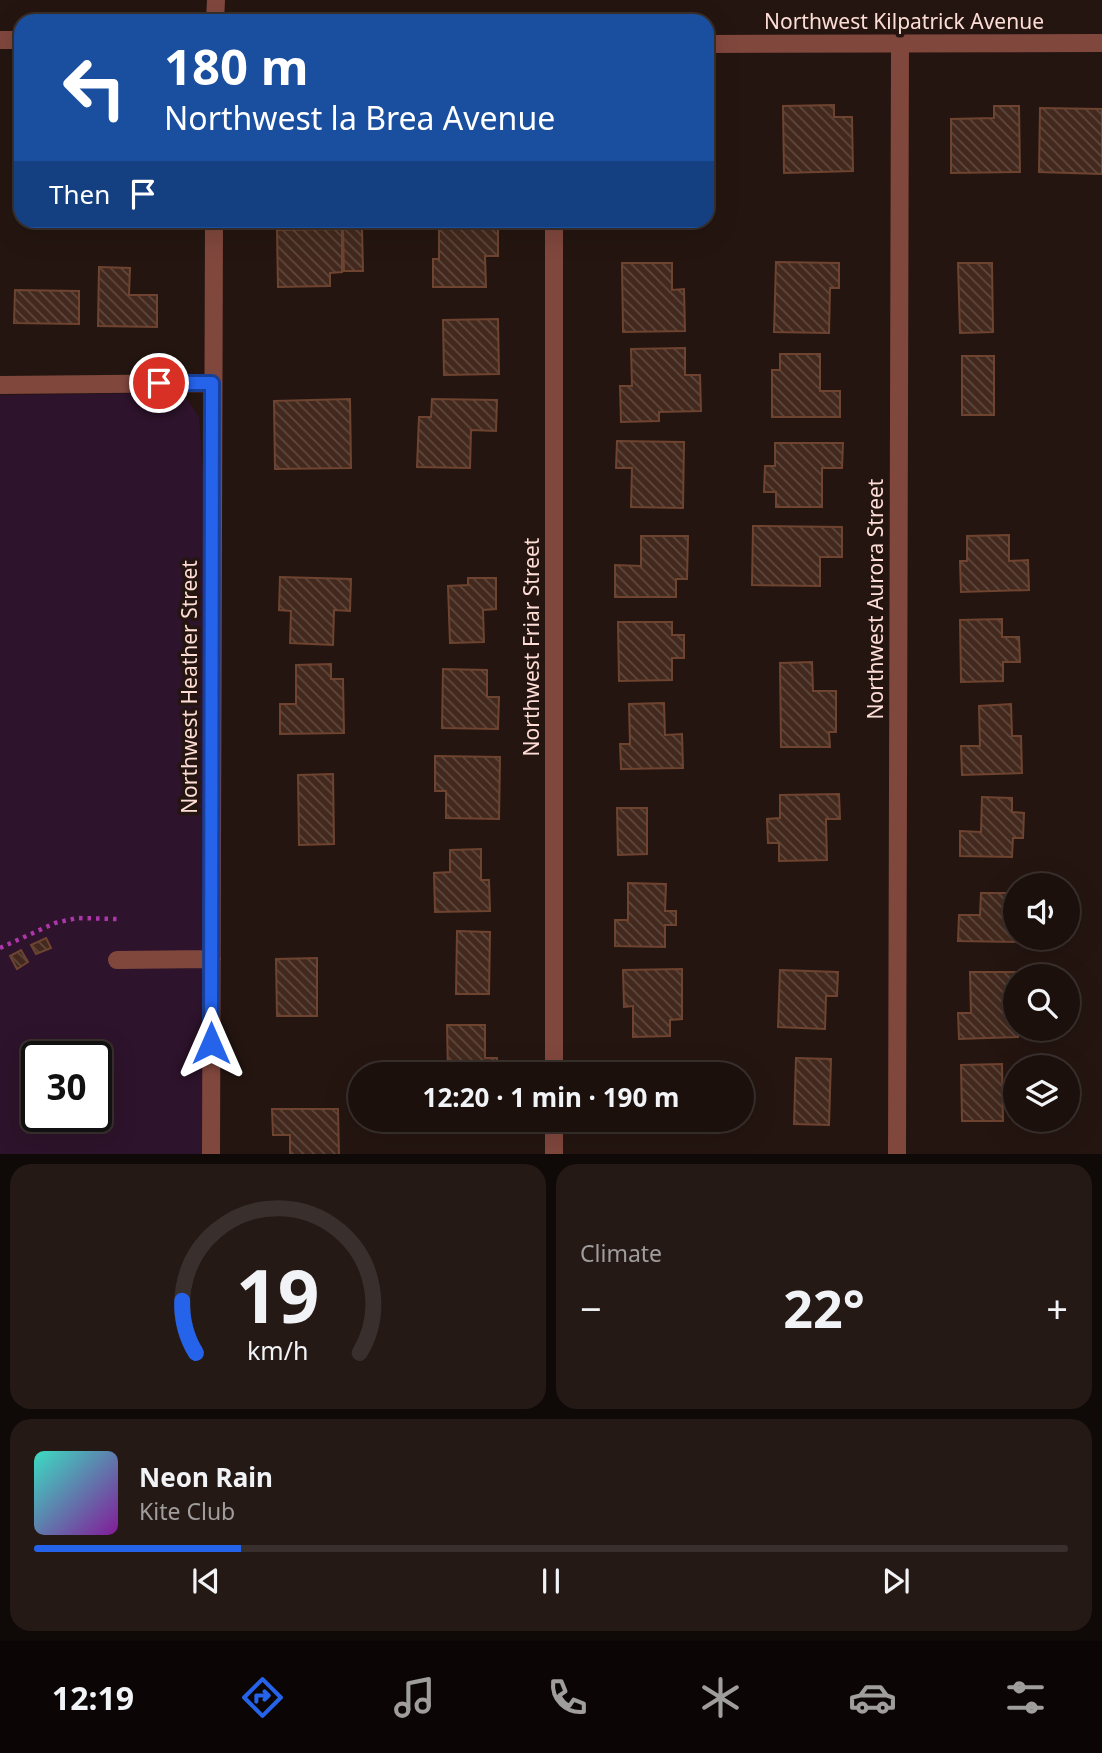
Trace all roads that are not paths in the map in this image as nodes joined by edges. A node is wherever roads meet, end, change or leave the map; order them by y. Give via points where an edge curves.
1 (1102, 43) edge
2 (714, 44) edge
3 (900, 45) junction
4 (214, 228) edge
5 (554, 228) edge
6 (212, 383) junction
7 (0, 385) edge
8 (212, 959) junction
9 (117, 960) dead end
10 (554, 1062) edge
11 (554, 1132) edge
12 (211, 1154) edge
13 (554, 1154) edge
14 (897, 1154) edge

1 - 3 street, Northwest Kilpatrick Avenue
2 - 3 street, Northwest Kilpatrick Avenue
3 - 14 street, Northwest Aurora Street
4 - 6 street, Northwest Heather Street
5 - 10 street, Northwest Friar Street
6 - 7 street
6 - 8 street, Northwest Heather Street
8 - 9 street
8 - 12 street, Northwest Heather Street
11 - 13 street

